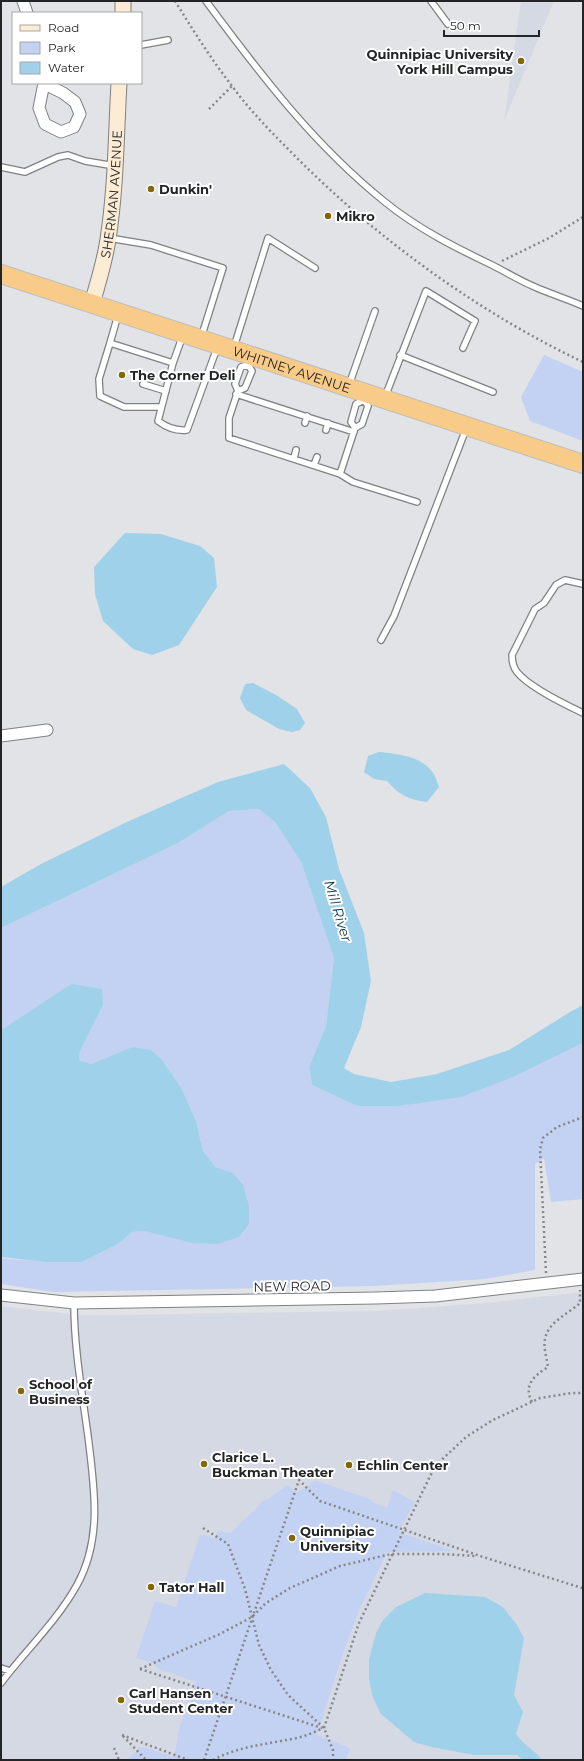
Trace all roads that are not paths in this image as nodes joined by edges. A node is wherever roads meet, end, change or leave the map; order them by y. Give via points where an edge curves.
1 (24, 1) edge
2 (123, 1) edge
3 (206, 1) edge
4 (431, 1) edge
5 (27, 12) edge
6 (123, 12) edge
7 (448, 24) dead end
8 (168, 40) dead end
9 (142, 45) edge
10 (119, 84) edge
11 (115, 166) junction
12 (1, 167) edge
13 (108, 238) junction
14 (315, 268) dead end
15 (1, 274) edge
16 (92, 304) junction
17 (583, 306) edge
18 (374, 311) dead end
19 (119, 313) junction
20 (191, 337) junction
21 (110, 342) junction
22 (463, 348) dead end
23 (225, 349) junction
24 (400, 355) junction
25 (249, 361) junction
26 (173, 363) junction
27 (144, 384) dead end
28 (348, 387) junction
29 (166, 391) junction
30 (493, 392) dead end
31 (237, 393) junction
32 (365, 396) junction
33 (384, 399) junction
34 (161, 407) junction
35 (307, 416) junction
36 (305, 423) dead end
37 (328, 423) junction
38 (466, 426) junction
39 (326, 430) dead end
40 (354, 430) junction
41 (296, 450) dead end
42 (317, 457) dead end
43 (294, 458) junction
44 (583, 464) edge
45 (314, 465) junction
46 (340, 474) junction
47 (418, 502) dead end
48 (583, 584) edge
49 (381, 640) dead end
50 (583, 713) edge
51 (47, 730) dead end
52 (1, 736) edge
53 (582, 1281) edge
54 (1, 1295) edge
55 (74, 1303) junction
56 (1, 1668) edge
57 (10, 1671) junction
58 (1, 1683) edge

1 - 5 street
2 - 6 main road
3 - 17 lane via 283,103 385,203 436,238 534,287
4 - 7 lane
8 - 9 lane
10 - 11 main road, SHERMAN AVENUE
11 - 12 lane via 68,156 58,157 25,172
11 - 13 main road, SHERMAN AVENUE
13 - 16 main road, SHERMAN AVENUE via 105,260
13 - 20 lane via 150,245 223,268
14 - 23 lane via 268,238
15 - 16 highway, WHITNEY AVENUE
16 - 19 highway, WHITNEY AVENUE
18 - 28 lane
19 - 20 highway, WHITNEY AVENUE
19 - 21 lane
20 - 23 highway, WHITNEY AVENUE
20 - 26 lane
21 - 26 lane
21 - 34 lane via 99,380 100,396 124,407
22 - 24 lane via 476,321 426,291
23 - 25 highway, WHITNEY AVENUE
23 - 34 lane via 187,430 163,425 158,421
24 - 30 lane
24 - 33 lane
25 - 28 highway, WHITNEY AVENUE
25 - 31 lane via 241,367 235,384
25 - 31 lane via 252,371 246,388
26 - 29 lane
27 - 29 lane
28 - 32 highway, WHITNEY AVENUE
29 - 34 lane
31 - 35 lane
31 - 43 lane via 229,418 229,438
32 - 33 highway, WHITNEY AVENUE
32 - 40 lane via 368,406 362,424
32 - 40 lane via 356,404 350,422
33 - 38 highway, WHITNEY AVENUE
35 - 36 lane
35 - 37 lane
37 - 39 lane
37 - 40 lane
38 - 44 highway, WHITNEY AVENUE
38 - 49 lane via 394,616
40 - 46 lane
41 - 43 lane
42 - 45 lane
43 - 45 lane
45 - 46 lane
46 - 47 lane via 353,482
48 - 50 lane via 564,580 556,585 544,603 535,609 512,655 512,662 518,674 534,686
51 - 52 street
53 - 55 street, NEW ROAD via 435,1296
54 - 55 street, NEW ROAD
55 - 57 lane via 74,1329 96,1509 89,1555 77,1584 60,1612
56 - 57 lane
57 - 58 lane

